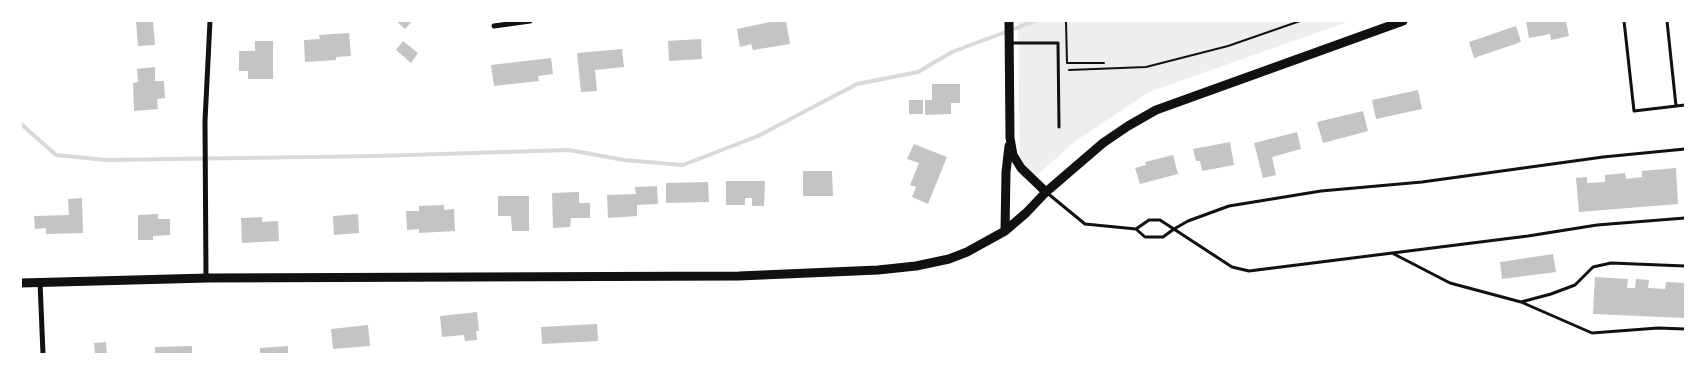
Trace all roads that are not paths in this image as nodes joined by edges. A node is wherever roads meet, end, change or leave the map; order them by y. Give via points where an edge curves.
1 (210, 21) edge
2 (530, 21) edge
3 (1009, 21) edge
4 (1403, 21) edge
5 (1624, 21) edge
6 (1667, 21) edge
7 (494, 26) dead end
8 (1009, 41) junction
9 (1685, 105) edge
10 (1676, 106) junction
11 (1059, 127) dead end
12 (1010, 138) junction
13 (1685, 149) edge
14 (1046, 192) junction
15 (1685, 218) edge
16 (1136, 229) junction
17 (1174, 229) junction
18 (1005, 231) junction
19 (1391, 252) junction
20 (1685, 266) edge
21 (206, 278) junction
22 (21, 282) edge
23 (40, 282) junction
24 (1521, 302) junction
25 (1685, 329) edge
26 (43, 354) edge

1 - 21 street via 205,121
2 - 7 street
3 - 8 street
4 - 14 street via 1156,110 1102,143
5 - 10 lane via 1634,111
6 - 10 lane
8 - 11 lane via 1058,43
8 - 12 street
9 - 10 lane
12 - 14 street via 1013,155 1021,168
12 - 18 street
13 - 17 lane via 1229,206
14 - 16 lane via 1084,224
14 - 18 street
15 - 19 lane via 1597,225
16 - 17 lane via 1149,220 1160,220
16 - 17 lane via 1145,237 1163,237
17 - 19 lane via 1232,266 1249,270
18 - 21 street via 949,259 878,270 739,276
19 - 24 lane via 1450,283
20 - 24 lane via 1611,263 1592,267 1575,285
21 - 23 street
22 - 23 street
23 - 26 street
24 - 25 lane via 1592,332

